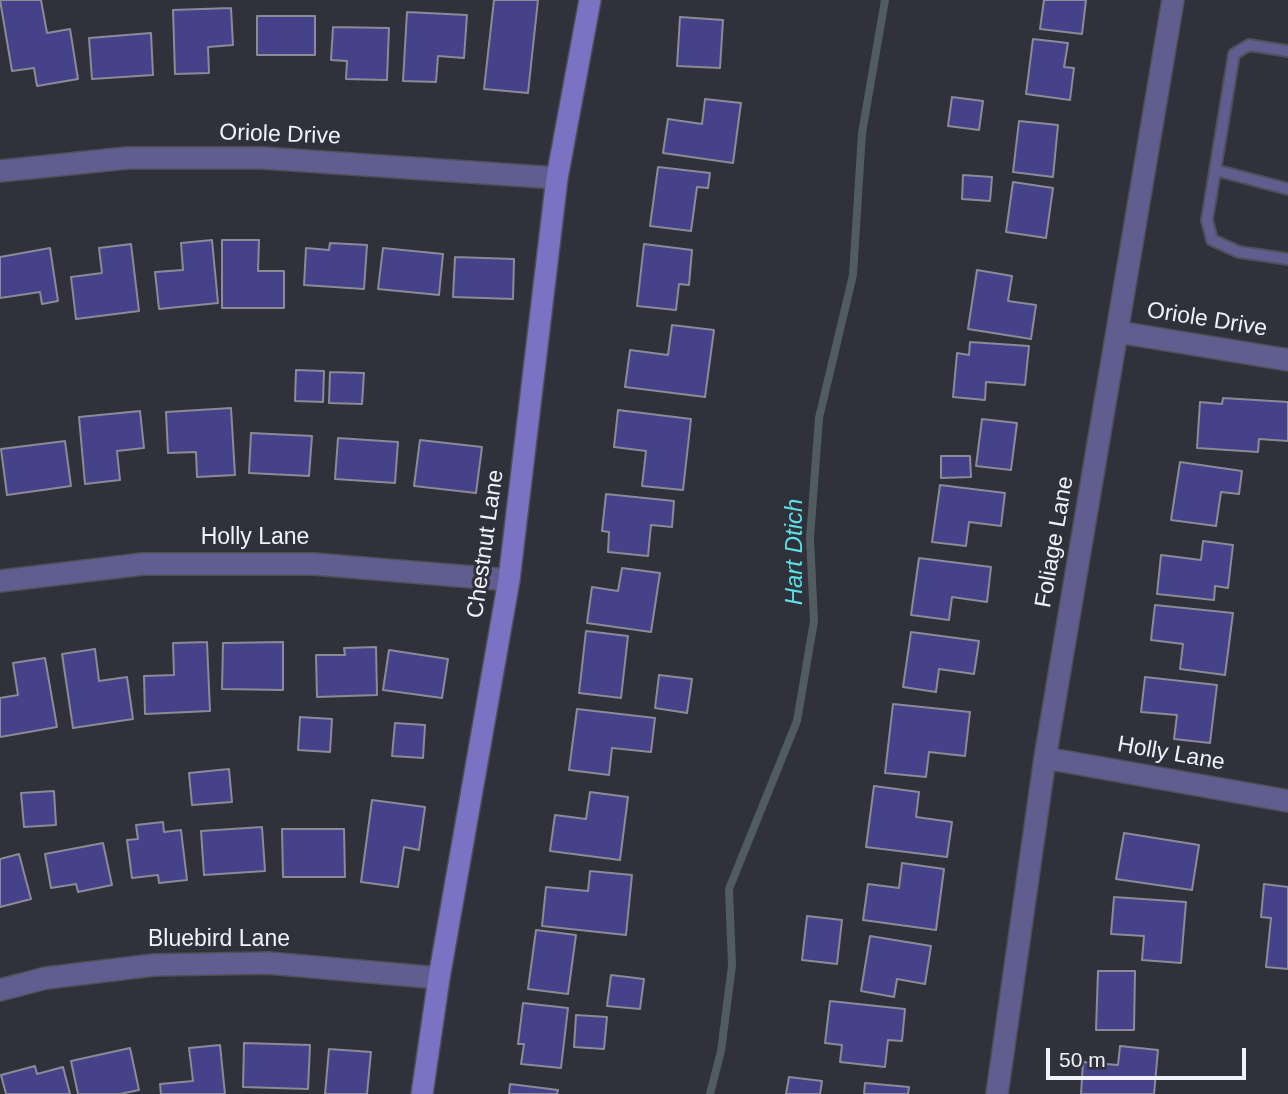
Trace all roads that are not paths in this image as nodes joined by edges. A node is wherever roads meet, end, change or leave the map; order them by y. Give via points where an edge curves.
1 (590, 0) edge
2 (1173, 0) edge
3 (1288, 51) edge
4 (1214, 170) junction
5 (0, 171) edge
6 (557, 178) junction
7 (1288, 189) edge
8 (1288, 259) edge
9 (1118, 332) junction
10 (1288, 360) edge
11 (0, 580) edge
12 (509, 580) junction
13 (1045, 758) junction
14 (1288, 801) edge
15 (439, 978) junction
16 (0, 990) edge
17 (422, 1094) edge
18 (997, 1094) edge

1 - 6 street, Chestnut Lane
2 - 9 street, Foliage Lane
3 - 4 lane via 1249,45 1234,54
4 - 7 lane
4 - 8 lane via 1206,220 1212,240 1239,252
5 - 6 street, Oriole Drive via 127,158 263,158
6 - 12 street, Chestnut Lane
9 - 10 street, Oriole Drive
9 - 13 street, Foliage Lane
11 - 12 street, Holly Lane via 143,564 314,564
12 - 15 street, Chestnut Lane
13 - 14 street, Holly Lane
13 - 18 street, Foliage Lane
15 - 16 street, Bluebird Lane via 268,963 154,965 46,978
15 - 17 street, Chestnut Lane

